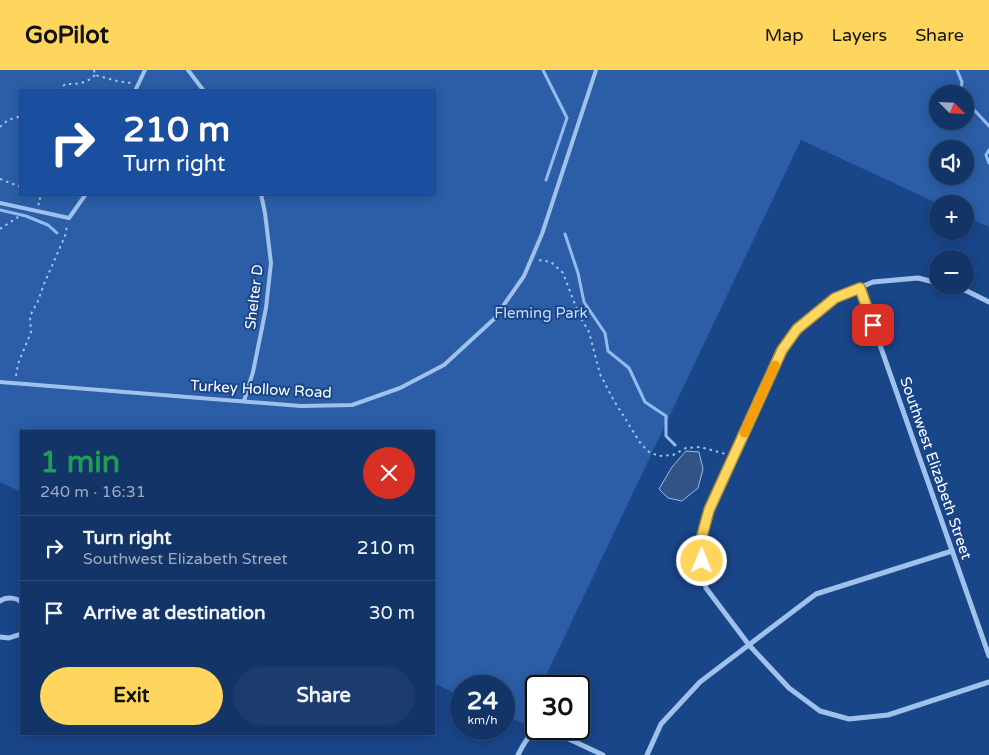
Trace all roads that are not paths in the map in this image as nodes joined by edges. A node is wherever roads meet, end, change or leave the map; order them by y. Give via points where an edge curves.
1 (145, 70) edge
2 (188, 70) edge
3 (596, 70) edge
4 (135, 90) edge
5 (203, 90) edge
6 (85, 195) edge
7 (261, 195) edge
8 (0, 202) edge
9 (929, 281) edge
10 (860, 288) junction
11 (974, 294) edge
12 (989, 302) edge
13 (0, 382) edge
14 (244, 401) junction
15 (952, 551) junction
16 (0, 601) edge
17 (20, 601) edge
18 (20, 634) edge
19 (0, 637) edge
20 (749, 645) junction
21 (989, 656) edge
22 (989, 682) edge
23 (518, 755) edge
24 (603, 755) edge
25 (647, 755) edge

1 - 4 lane
2 - 5 lane
3 - 14 lane, Turkey Hollow Road via 542,234 524,276 494,319 444,365 400,388 352,405 301,406
6 - 8 lane via 69,218
7 - 14 lane, Shelter D via 271,263 266,308
9 - 10 street via 918,278 873,282
10 - 15 street, Southwest Elizabeth Street
10 - 20 street via 835,298 797,329 782,350 709,510 699,547 706,588
11 - 12 street
13 - 14 lane, Turkey Hollow Road
15 - 20 street via 816,594
15 - 21 street, Southwest Elizabeth Street
16 - 17 street
18 - 19 street
20 - 22 street via 789,688 820,711 849,719 888,716
20 - 25 street via 700,682 661,724
23 - 24 street via 526,739 545,730

